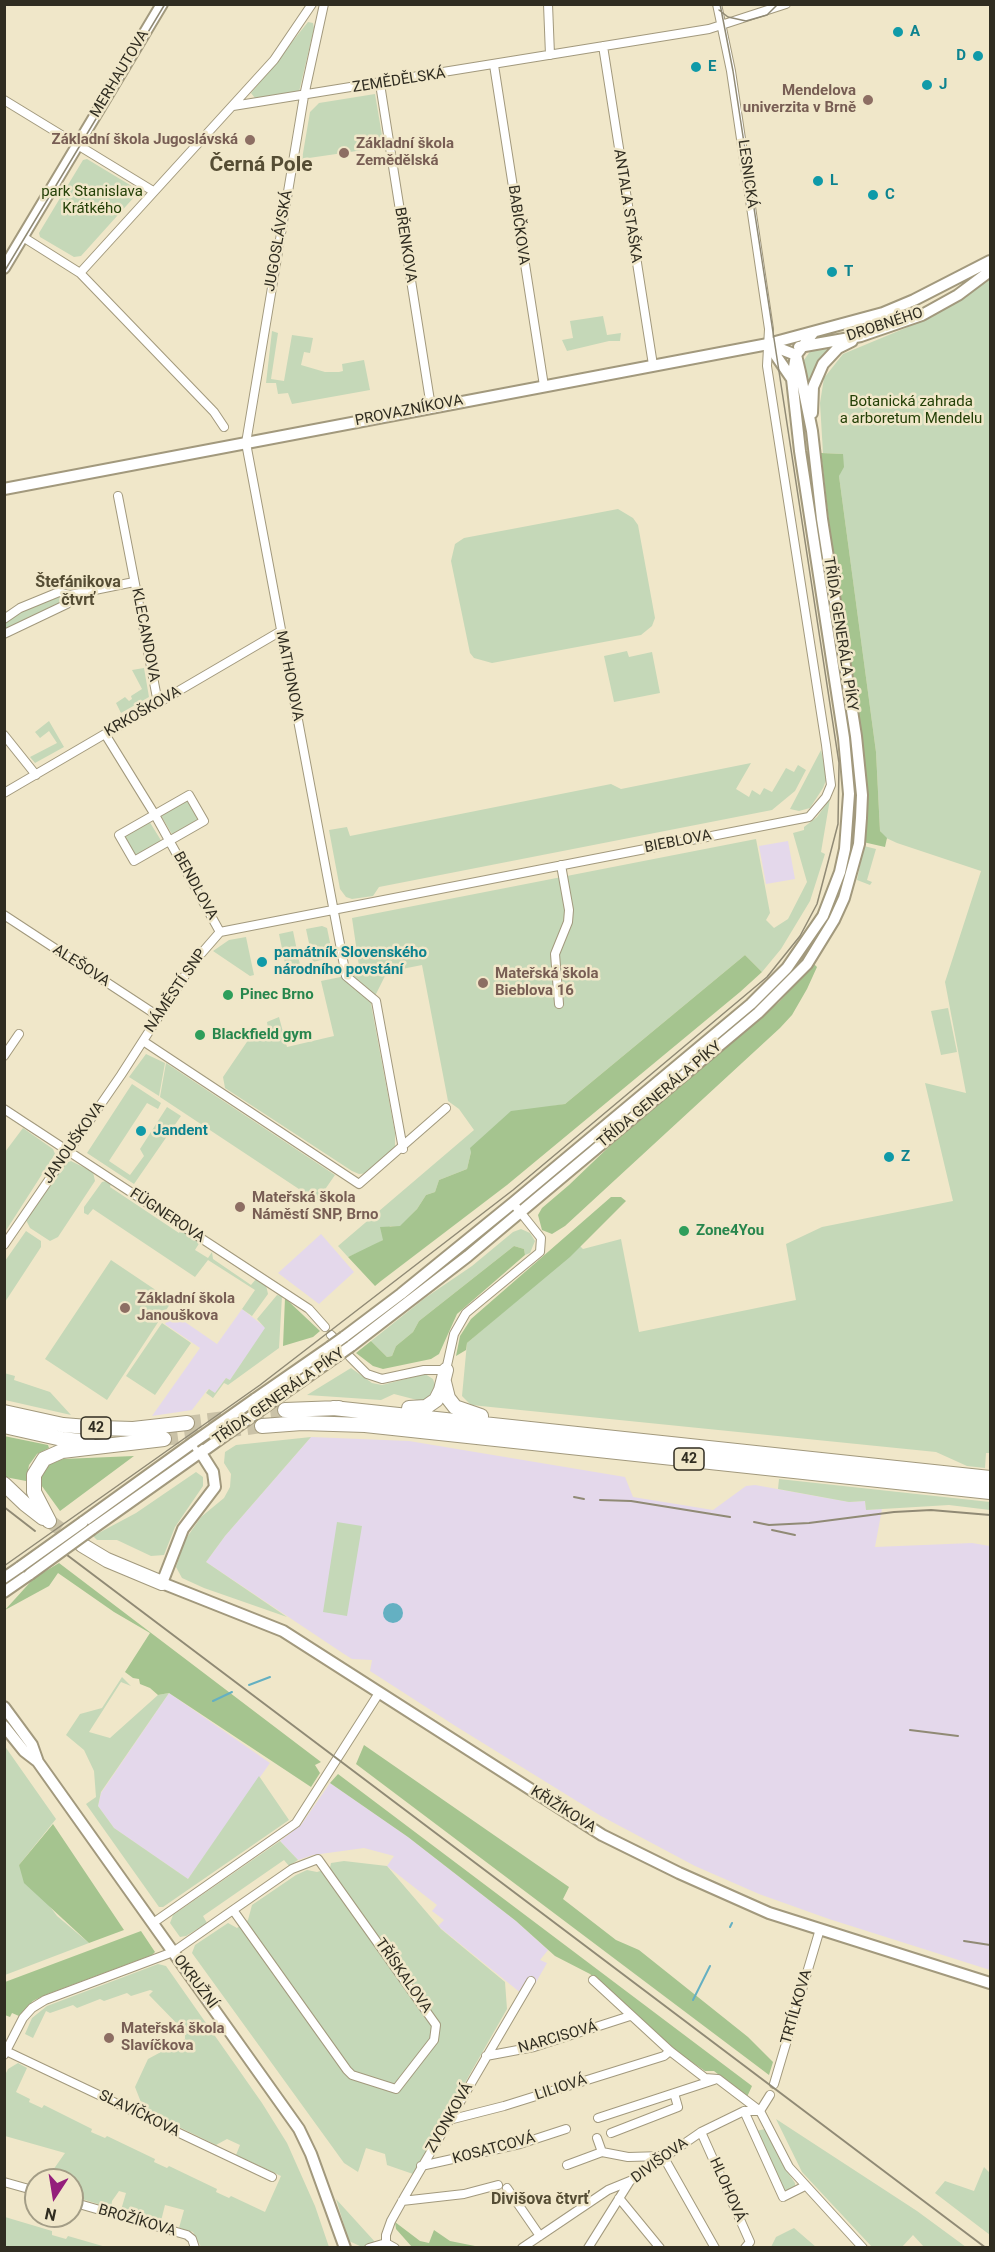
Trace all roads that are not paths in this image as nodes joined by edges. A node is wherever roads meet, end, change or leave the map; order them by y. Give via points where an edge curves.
1 (162, 4) edge
2 (312, 4) edge
3 (324, 4) edge
4 (548, 4) edge
5 (717, 4) edge
6 (786, 4) edge
7 (722, 26) junction
8 (603, 46) junction
9 (550, 55) junction
10 (494, 65) junction
11 (380, 84) junction
12 (304, 96) junction
13 (4, 100) edge
14 (233, 106) junction
15 (78, 144) junction
16 (153, 191) junction
17 (23, 237) junction
18 (990, 261) edge
19 (4, 268) edge
20 (990, 271) edge
21 (80, 273) junction
22 (813, 333) junction
23 (861, 336) junction
24 (768, 344) junction
25 (798, 351) junction
26 (652, 365) junction
27 (792, 379) junction
28 (544, 386) junction
29 (431, 406) junction
30 (224, 427) dead end
31 (812, 431) junction
32 (246, 443) junction
33 (4, 489) edge
34 (118, 496) dead end
35 (134, 582) junction
36 (70, 595) junction
37 (4, 619) edge
38 (281, 631) junction
39 (4, 634) edge
40 (158, 703) junction
41 (105, 734) junction
42 (4, 735) edge
43 (36, 775) junction
44 (4, 793) edge
45 (155, 815) junction
46 (796, 820) joint
47 (170, 841) junction
48 (561, 865) junction
49 (333, 909) junction
50 (4, 915) edge
51 (220, 932) junction
52 (559, 1004) dead end
53 (158, 1016) junction
54 (20, 1034) dead end
55 (143, 1041) junction
56 (4, 1056) edge
57 (4, 1108) edge
58 (446, 1108) dead end
59 (403, 1149) junction
60 (69, 1150) junction
61 (517, 1207) junction
62 (4, 1245) edge
63 (325, 1327) dead end
64 (340, 1343) junction
65 (445, 1376) junction
66 (283, 1403) junction
67 (333, 1408) junction
68 (4, 1412) edge
69 (187, 1423) tunnel mouth
70 (4, 1426) edge
71 (262, 1426) tunnel mouth
72 (547, 1430) junction
73 (200, 1448) junction
74 (990, 1478) edge
75 (4, 1484) edge
76 (990, 1492) edge
77 (82, 1545) tunnel mouth
78 (4, 1578) edge
79 (162, 1583) junction
80 (4, 1592) edge
81 (379, 1693) junction
82 (4, 1707) edge
83 (4, 1726) edge
84 (38, 1762) junction
85 (233, 1910) junction
86 (153, 1923) junction
87 (820, 1929) junction
88 (173, 1952) junction
89 (593, 1980) dead end
90 (531, 1981) dead end
91 (990, 1983) edge
92 (630, 2016) junction
93 (670, 2051) junction
94 (5, 2053) edge
95 (486, 2056) junction
96 (718, 2079) junction
97 (774, 2084) dead end
98 (674, 2093) junction
99 (770, 2095) dead end
100 (744, 2111) junction
101 (760, 2111) junction
102 (598, 2118) dead end
103 (449, 2120) junction
104 (566, 2129) dead end
105 (701, 2132) junction
106 (611, 2133) dead end
107 (597, 2138) dead end
108 (602, 2152) junction
109 (663, 2156) junction
110 (567, 2165) dead end
111 (421, 2166) junction
112 (272, 2178) dead end
113 (630, 2181) junction
114 (4, 2182) edge
115 (498, 2185) dead end
116 (805, 2186) junction
117 (24, 2188) edge
118 (507, 2188) dead end
119 (620, 2198) junction
120 (402, 2201) junction
121 (84, 2205) edge
122 (540, 2236) junction
123 (386, 2243) junction
124 (195, 2247) edge
125 (345, 2247) edge
126 (369, 2247) edge
127 (395, 2247) edge
128 (522, 2247) edge
129 (588, 2247) edge
130 (660, 2247) edge
131 (715, 2247) edge
132 (745, 2247) edge
133 (863, 2247) edge

1 - 15 main road, MERHAUTOVA
2 - 14 street via 274,60
3 - 12 street, JUGOSLÁVSKÁ
4 - 9 street
5 - 7 street, LESNICKÁ
6 - 7 street, ZEMĚDĚLSKÁ
7 - 8 street, ZEMĚDĚLSKÁ
7 - 24 street, LESNICKÁ via 769,329
8 - 9 street, ZEMĚDĚLSKÁ
8 - 26 street, ANTALA STAŠKA
9 - 10 street, ZEMĚDĚLSKÁ
10 - 11 street, ZEMĚDĚLSKÁ
10 - 28 street, BABIČKOVA
11 - 12 street, ZEMĚDĚLSKÁ
11 - 29 street, BŘENKOVA
12 - 14 street, ZEMĚDĚLSKÁ
12 - 32 street, JUGOSLÁVSKÁ
13 - 15 street
14 - 16 street
15 - 16 street
15 - 17 main road, MERHAUTOVA
16 - 21 street
17 - 19 main road, MERHAUTOVA
17 - 21 street
18 - 22 main road, DROBNÉHO via 914,300
20 - 23 main road, DROBNÉHO via 934,309
21 - 30 street
22 - 24 main road, PROVAZNÍKOVA
22 - 25 main road
23 - 25 main road, DROBNÉHO
23 - 31 main road via 838,348 819,370 813,387
24 - 25 main road
24 - 26 main road, PROVAZNÍKOVA
24 - 27 main road
24 - 46 street, TŘÍDA GENERÁLA PÍKY via 766,366 831,785 818,809 808,818
25 - 27 main road, TŘÍDA GENERÁLA PÍKY
25 - 31 main road, TŘÍDA GENERÁLA PÍKY
26 - 28 main road, PROVAZNÍKOVA
27 - 61 main road, TŘÍDA GENERÁLA PÍKY via 848,767 849,820 836,883 823,916 777,979
28 - 29 main road, PROVAZNÍKOVA
29 - 32 main road, PROVAZNÍKOVA
31 - 61 main road, TŘÍDA GENERÁLA PÍKY via 862,795 859,844 844,898 807,964 785,988
32 - 33 main road, PROVAZNÍKOVA
32 - 38 street, MATHONOVA
34 - 35 street, KLECANDOVA
35 - 36 street
35 - 40 street, KLECANDOVA
36 - 37 street via 59,592
36 - 39 street via 67,604
38 - 40 street, KRKOŠKOVA
38 - 49 street, MATHONOVA
40 - 41 street, KRKOŠKOVA
41 - 43 street, KRKOŠKOVA
41 - 45 street, BENDLOVA
42 - 43 street
43 - 44 street, KRKOŠKOVA
45 - 47 street, BENDLOVA
45 - 47 street, BENDLOVA via 189,795 204,821
45 - 47 street, BENDLOVA via 119,835 134,861
46 - 48 street, BIEBLOVA
47 - 51 street, BENDLOVA
48 - 49 street, BIEBLOVA
48 - 52 street via 569,910 555,954
49 - 51 street
49 - 59 street via 346,975 376,1001
50 - 53 street, ALEŠOVA
51 - 53 street, NÁMĚSTÍ SNP via 203,949
53 - 55 street, NÁMĚSTÍ SNP
54 - 56 street
55 - 59 street, NÁMĚSTÍ SNP via 359,1185
55 - 60 street, JANOUŠKOVA
57 - 60 street, FÜGNEROVA
58 - 59 street, NÁMĚSTÍ SNP
60 - 62 street, JANOUŠKOVA
60 - 63 street, FÜGNEROVA via 309,1309
61 - 64 main road, TŘÍDA GENERÁLA PÍKY
61 - 65 street via 541,1238 540,1252 466,1313 454,1334
64 - 65 street via 367,1374 382,1379 424,1371
64 - 66 main road, TŘÍDA GENERÁLA PÍKY, bridge via 337,1356
64 - 73 main road, TŘÍDA GENERÁLA PÍKY, bridge via 255,1399
65 - 67 highway, 42 via 438,1397 426,1407
65 - 72 highway, 42 via 451,1402 461,1411
66 - 67 highway, 42
66 - 73 main road, TŘÍDA GENERÁLA PÍKY, bridge
67 - 72 highway, 42
68 - 69 highway, 42 via 63,1425 100,1428
70 - 75 highway, 42 via 79,1441 159,1440 62,1451 44,1459 34,1475 33,1492 50,1521 30,1509
71 - 76 highway, 42 via 302,1422 357,1424
72 - 74 highway, 42
73 - 78 main road, TŘÍDA GENERÁLA PÍKY, bridge via 180,1453
73 - 79 main road via 215,1476 215,1487 180,1534
73 - 80 main road, TŘÍDA GENERÁLA PÍKY, bridge
77 - 79 highway
79 - 81 main road, KŘIŽÍKOVA via 283,1631
81 - 86 street via 296,1823
81 - 87 main road, KŘIŽÍKOVA via 602,1835 736,1899
82 - 84 main road, OKRUŽNÍ via 32,1745
83 - 84 main road, OKRUŽNÍ
84 - 86 main road, OKRUŽNÍ
85 - 85 street, TŘÍSKALOVA via 292,1869 318,1860 436,2025 434,2040 396,2089 347,2070
85 - 88 street, TŘÍSKALOVA
86 - 88 main road, OKRUŽNÍ
87 - 91 main road, KŘIŽÍKOVA
87 - 97 street, TRTÍLKOVA
88 - 94 street, SLAVÍČKOVA via 45,2000 23,2018
88 - 125 main road, OKRUŽNÍ via 299,2129
89 - 92 street
90 - 95 street, ZVONKOVÁ
92 - 93 street
92 - 95 street, NARCISOVÁ via 534,2047
93 - 96 street via 705,2078
93 - 103 street, LILIOVÁ via 514,2103
94 - 112 street, SLAVÍČKOVA
95 - 103 street, ZVONKOVÁ
96 - 98 street
96 - 101 street
98 - 102 street
98 - 106 street via 678,2107
99 - 101 street
100 - 101 street, DIVIŠOVA
100 - 105 street, DIVIŠOVA
100 - 116 street via 783,2197
101 - 116 street via 789,2167
103 - 111 street, ZVONKOVÁ
104 - 111 street, KOSATCOVÁ via 510,2147
105 - 109 street, DIVIŠOVA
105 - 132 street, HLOHOVÁ via 750,2242
107 - 108 street
108 - 109 street via 628,2157
108 - 110 street
109 - 113 street, DIVIŠOVA
109 - 131 street
111 - 120 street, ZVONKOVÁ
113 - 119 street, DIVIŠOVA
113 - 122 street via 608,2190
114 - 117 street
115 - 120 street via 464,2194
116 - 133 street
118 - 122 street
119 - 129 street, DIVIŠOVA
119 - 130 street
120 - 123 street, ZVONKOVÁ
121 - 124 street, BROŽÍKOVA via 187,2235
122 - 128 street
123 - 126 street
123 - 127 street

